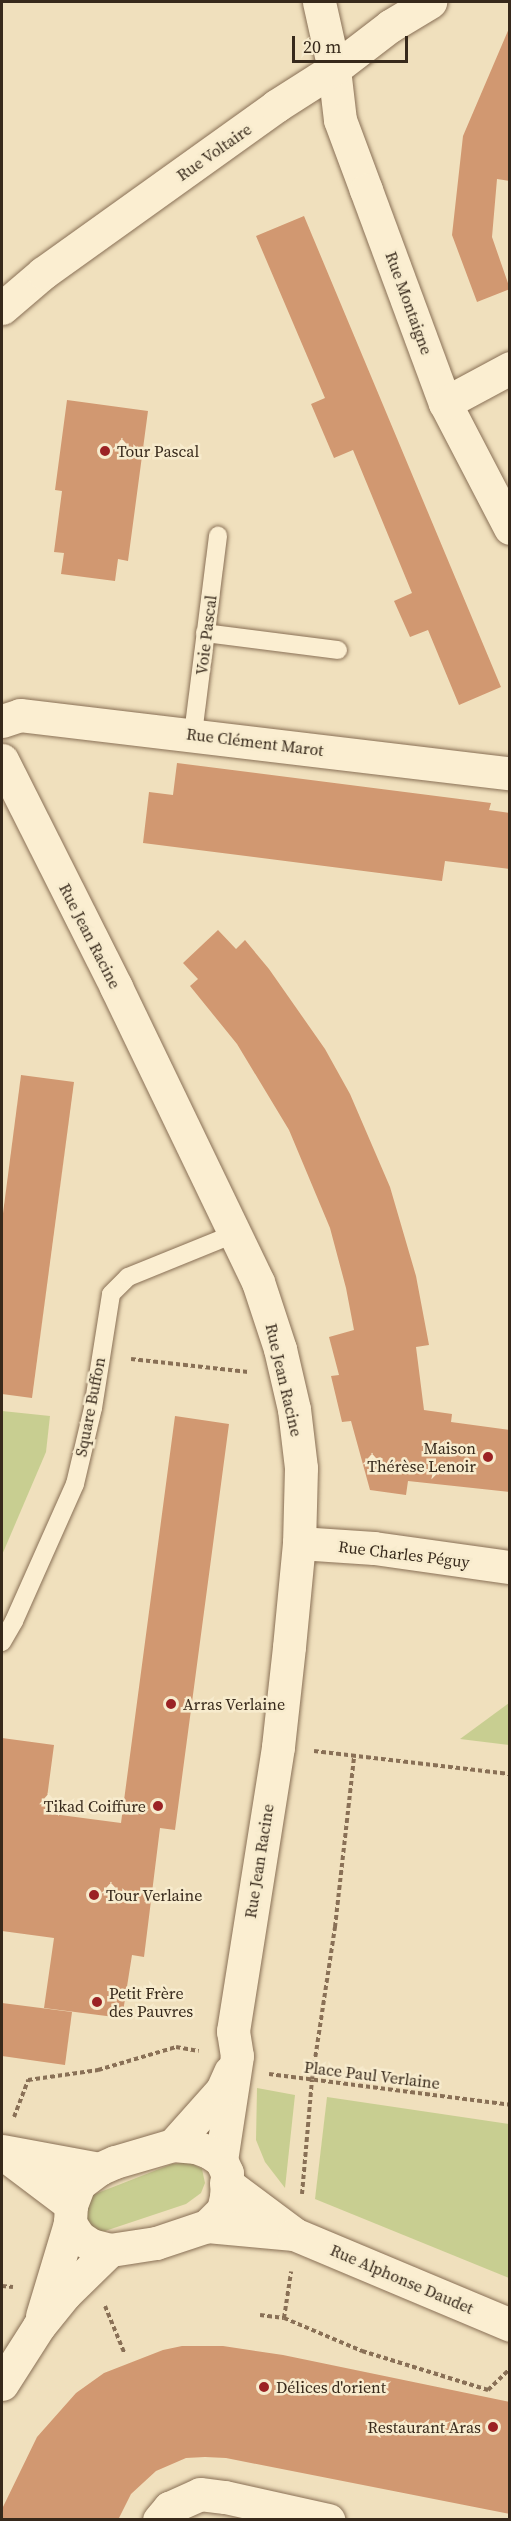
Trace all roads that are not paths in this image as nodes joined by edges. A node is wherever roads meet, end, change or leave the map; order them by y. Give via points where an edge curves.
1 (319, 2) edge
2 (430, 2) edge
3 (334, 69) junction
4 (2, 308) edge
5 (510, 368) edge
6 (445, 403) junction
7 (510, 528) edge
8 (218, 536) dead end
9 (206, 633) junction
10 (338, 650) dead end
11 (2, 721) edge
12 (193, 734) junction
13 (2, 760) edge
14 (510, 773) edge
15 (234, 1234) junction
16 (298, 1543) junction
17 (510, 1567) edge
18 (2, 1642) edge
19 (237, 2056) junction
20 (5, 2143) edge
21 (173, 2145) junction
22 (99, 2169) junction
23 (224, 2171) junction
24 (70, 2214) junction
25 (207, 2226) junction
26 (294, 2234) junction
27 (110, 2250) junction
28 (510, 2325) edge
29 (39, 2326) junction
30 (2, 2384) edge
31 (159, 2520) edge
32 (328, 2520) edge

1 - 3 street, Rue Montaigne
2 - 3 street, Rue Voltaire via 390,26
3 - 4 street, Rue Voltaire via 43,273
3 - 6 street, Rue Montaigne via 340,120
5 - 6 street
6 - 7 street, Rue Montaigne
8 - 9 lane, Voie Pascal
9 - 10 lane
9 - 12 lane, Voie Pascal
11 - 12 street, Rue Clément Marot via 20,715
12 - 14 street, Rue Clément Marot
13 - 15 street, Rue Jean Racine
15 - 16 street, Rue Jean Racine via 258,1282 294,1409 301,1468
15 - 18 lane, Square Buffon via 128,1277 111,1294 93,1408 75,1484
16 - 17 street, Rue Charles Péguy via 365,1547
16 - 19 street, Rue Jean Racine via 278,1747 233,2031
19 - 21 street via 222,2090
19 - 23 street, Rue Jean Racine
20 - 22 street
20 - 24 street
21 - 22 street
21 - 23 street via 196,2147
22 - 24 street via 79,2184
23 - 25 street via 223,2210
23 - 26 street, Rue Alphonse Daudet
24 - 27 street via 79,2237
24 - 29 street
25 - 26 street, Rue Alphonse Daudet
25 - 27 street via 156,2243
26 - 28 street, Rue Alphonse Daudet
27 - 29 street
29 - 30 street
31 - 32 street via 169,2508 200,2494

